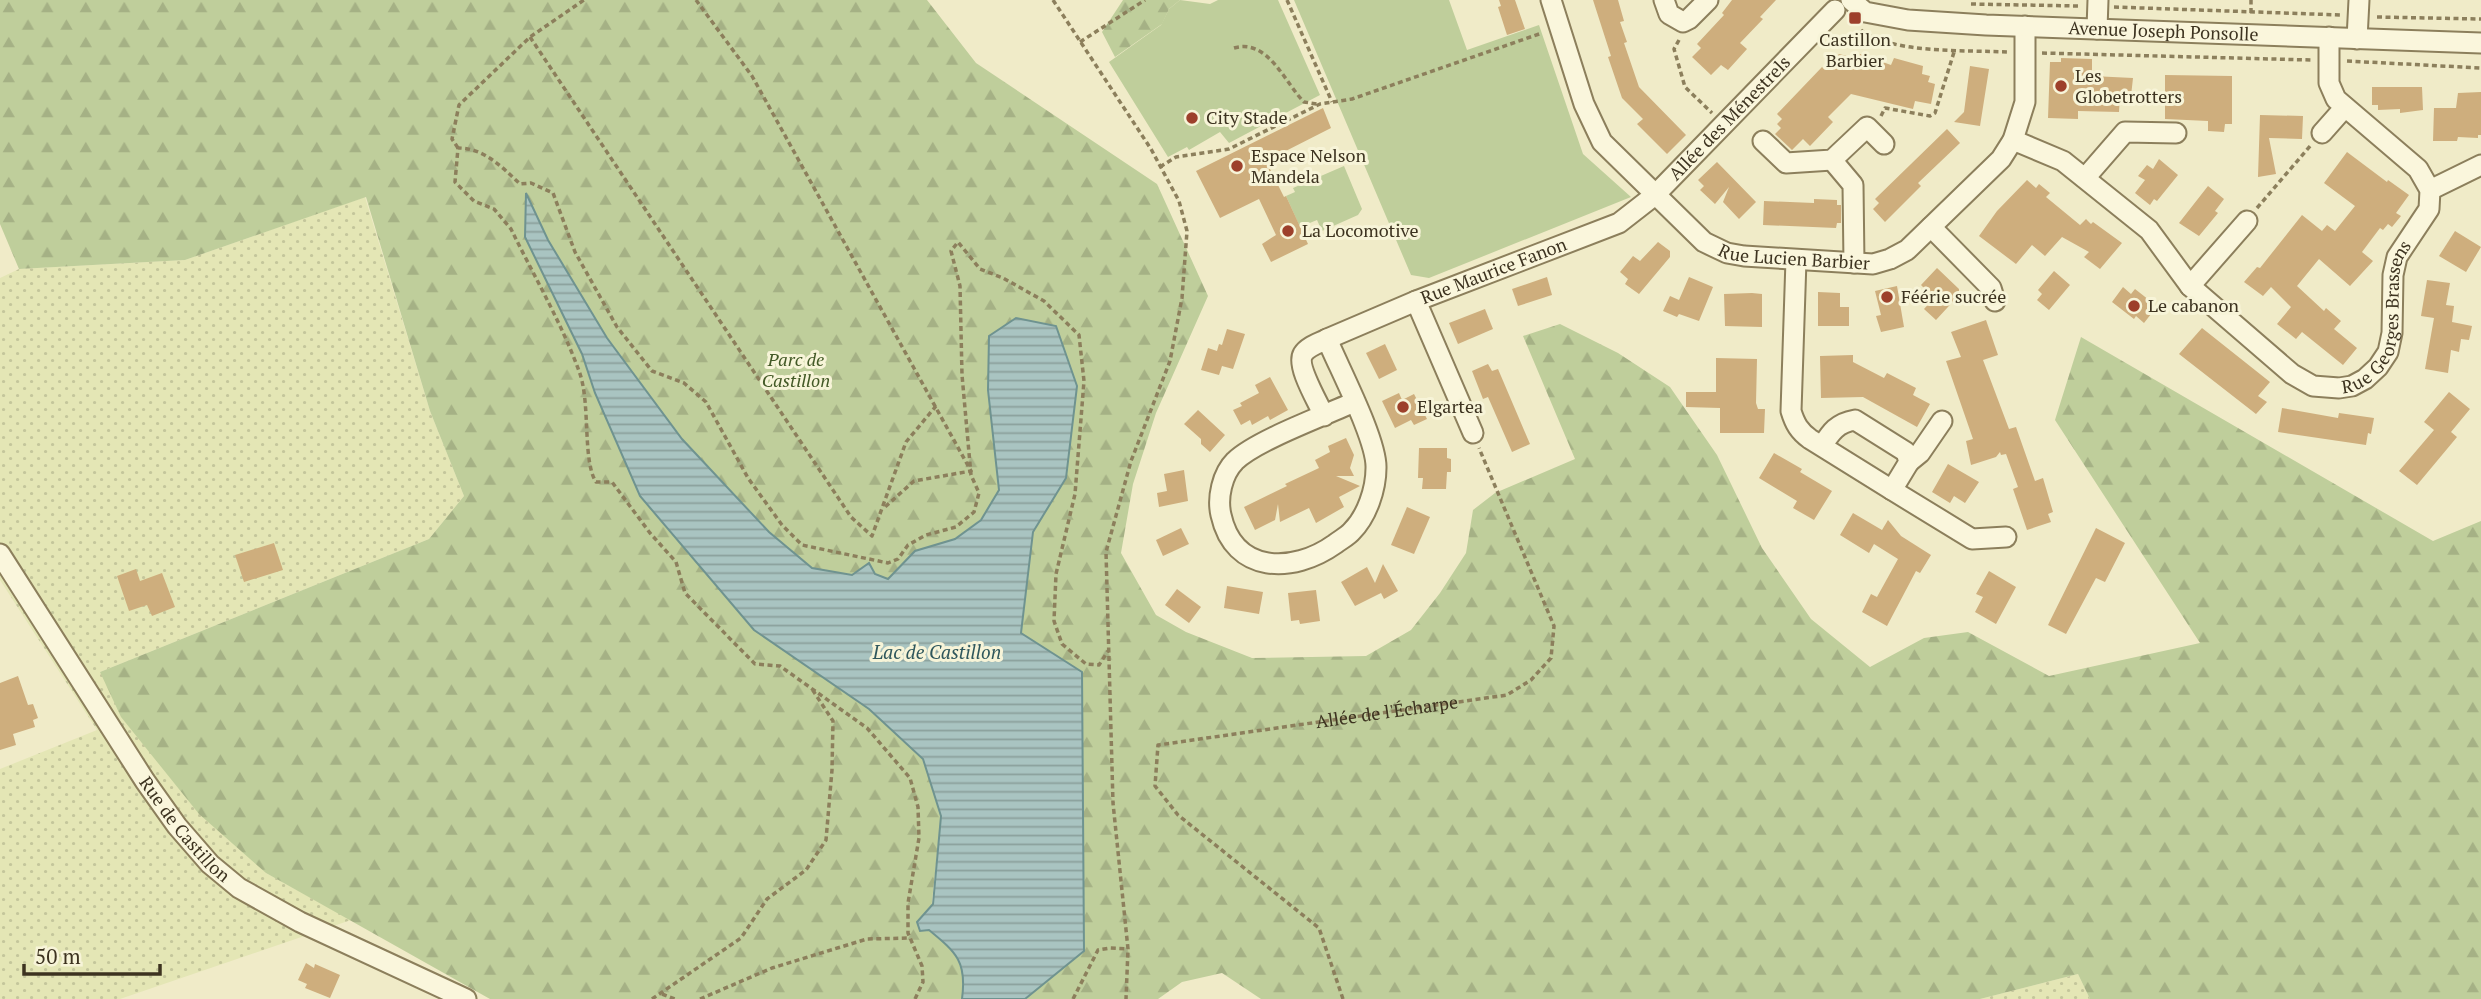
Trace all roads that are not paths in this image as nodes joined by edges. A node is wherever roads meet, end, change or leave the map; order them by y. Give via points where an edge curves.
1 (1551, 0) edge
2 (1664, 0) edge
3 (1707, 0) edge
4 (2098, 3) edge
5 (1843, 5) edge
6 (2359, 8) edge
7 (2025, 26) junction
8 (2097, 29) junction
9 (2329, 37) junction
10 (2357, 39) junction
11 (2481, 43) edge
12 (2344, 107) junction
13 (2176, 133) dead end
14 (2322, 133) road end
15 (1879, 138) road end
16 (2013, 140) junction
17 (1763, 141) dead end
18 (1832, 160) junction
19 (2481, 165) edge
20 (2085, 178) junction
21 (2430, 190) junction
22 (1655, 195) junction
23 (2247, 220) road end
24 (1931, 227) junction
25 (1796, 260) junction
26 (1854, 263) junction
27 (2190, 286) junction
28 (1995, 301) dead end
29 (1416, 302) junction
30 (1327, 339) junction
31 (1354, 402) junction
32 (1324, 416) junction
33 (1942, 421) dead end
34 (1473, 433) road end
35 (1822, 446) junction
36 (1909, 462) junction
37 (1892, 490) junction
38 (2006, 537) dead end
39 (0, 554) edge
40 (466, 999) edge

1 - 22 street, Rue Lucien Barbier via 1584,104 1602,142
2 - 3 street via 1668,14 1683,22
4 - 8 street
5 - 7 street, Avenue Joseph Ponsolle via 1908,20
5 - 22 street, Allée des Ménestrels
6 - 10 street
7 - 8 street, Avenue Joseph Ponsolle
7 - 16 street, Rue Lucien Barbier via 2025,102
8 - 9 street, Avenue Joseph Ponsolle
9 - 10 street, Avenue Joseph Ponsolle
9 - 12 street via 2329,83
10 - 11 street, Avenue Joseph Ponsolle
12 - 14 street
12 - 21 street via 2418,169
13 - 20 street via 2124,132
15 - 18 street via 1867,127
16 - 20 street, Rue Georges Brassens via 2063,161
16 - 24 street, Rue Lucien Barbier via 2001,159
17 - 18 street via 1786,163
18 - 26 street via 1853,185
19 - 21 street
20 - 27 street, Rue Georges Brassens via 2149,230
21 - 27 street, Rue Georges Brassens via 2429,209 2397,257 2388,352 2378,368 2352,386 2313,386 2292,374
22 - 25 street, Rue Lucien Barbier via 1704,242 1727,253
22 - 29 street, Rue Maurice Fanon via 1619,223
23 - 27 street
24 - 26 street, Rue Lucien Barbier via 1908,250 1890,259
24 - 28 street via 1991,288
25 - 26 street, Rue Lucien Barbier
25 - 35 street via 1791,411 1800,431
29 - 30 street, Rue Maurice Fanon
29 - 34 street
30 - 31 street
30 - 32 street, Rue Maurice Fanon via 1307,349 1300,364
31 - 32 street
31 - 32 street via 1373,447 1376,467 1370,500 1352,531 1298,563 1273,564 1252,558 1233,544 1223,526 1218,504 1223,481 1233,463 1249,450
33 - 36 street
35 - 36 street via 1833,429 1855,420 1906,452
35 - 37 street
36 - 37 street
37 - 38 street via 1972,540
39 - 40 street, Rue de Castillon via 145,782 210,864 239,888 300,922

